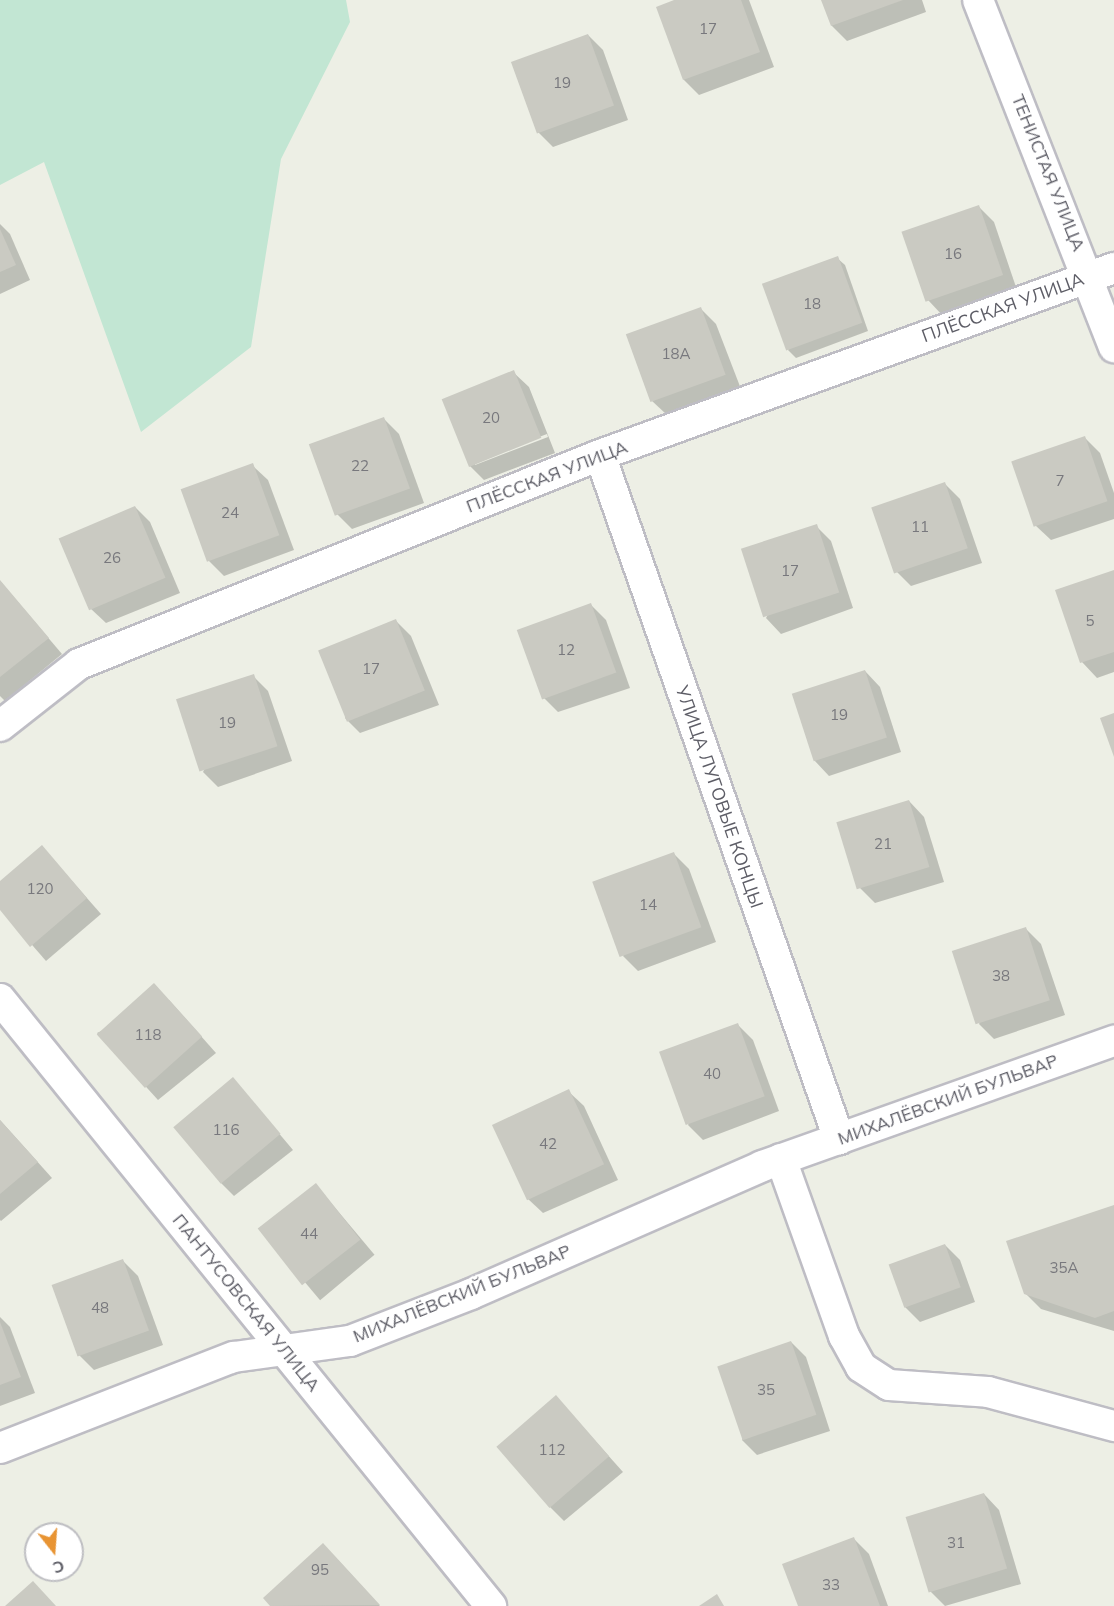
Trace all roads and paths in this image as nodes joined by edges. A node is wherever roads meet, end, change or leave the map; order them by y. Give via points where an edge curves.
1 (978, 0) edge
2 (1101, 272) edge
3 (1114, 347) edge
4 (600, 455) junction
5 (0, 726) edge
6 (0, 999) edge
7 (1114, 1041) edge
8 (839, 1139) junction
9 (781, 1160) junction
10 (284, 1350) junction
11 (1114, 1426) edge
12 (0, 1448) edge
13 (491, 1606) edge

1 - 2 street, ТЕНИСТАЯ УЛИЦА
2 - 3 street, ТЕНИСТАЯ УЛИЦА
2 - 4 street, ПЛЁССКАЯ УЛИЦА
4 - 5 street, ПЛЁССКАЯ УЛИЦА via 79,664
4 - 8 street, УЛИЦА ЛУГОВЫЕ КОНЦЫ
6 - 10 street, ПАНТУСОВСКАЯ УЛИЦА
7 - 8 street, МИХАЛЁВСКИЙ БУЛЬВАР
8 - 9 street, МИХАЛЁВСКИЙ БУЛЬВАР
9 - 10 street, МИХАЛЁВСКИЙ БУЛЬВАР via 471,1294 350,1341
9 - 11 street via 844,1336 861,1367 889,1385 988,1392
10 - 12 street, МИХАЛЁВСКИЙ БУЛЬВАР via 234,1357
10 - 13 street, ПАНТУСОВСКАЯ УЛИЦА

